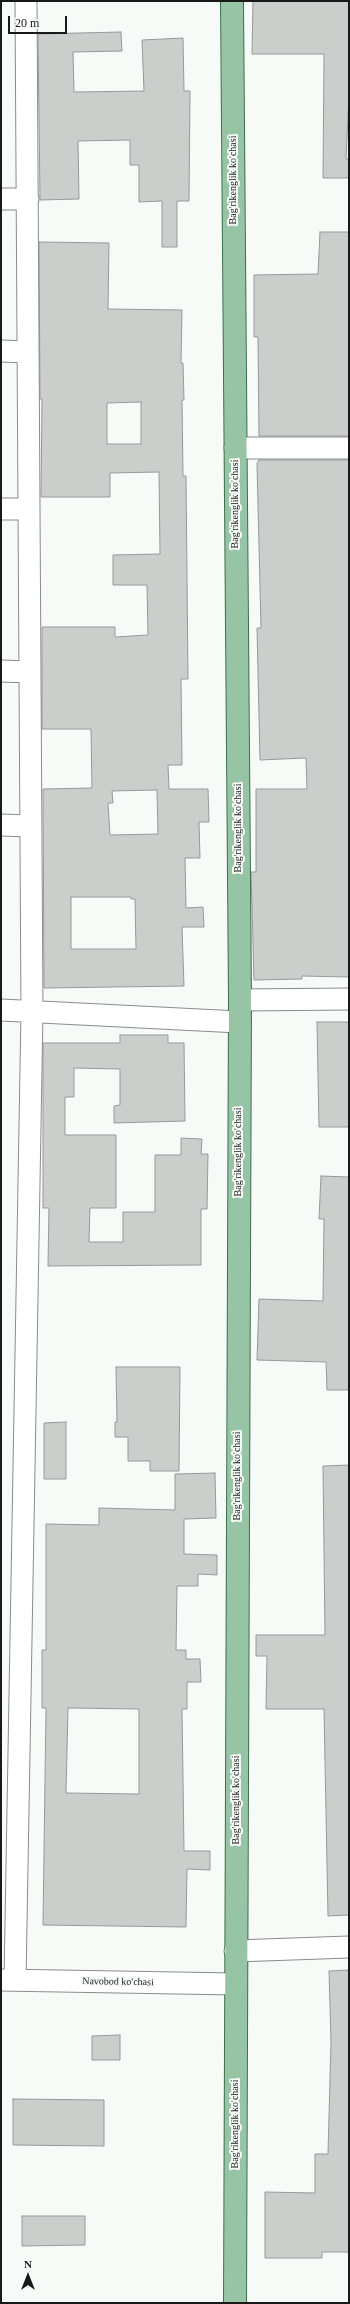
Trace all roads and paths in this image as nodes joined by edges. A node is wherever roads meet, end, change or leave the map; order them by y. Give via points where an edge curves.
1 (26, 1) edge
2 (232, 1) edge
3 (1, 198) edge
4 (28, 199) junction
5 (1, 351) edge
6 (28, 352) junction
7 (235, 448) junction
8 (349, 448) edge
9 (1, 509) edge
10 (29, 509) junction
11 (1, 671) edge
12 (30, 672) junction
13 (1, 825) edge
14 (31, 826) junction
15 (349, 999) edge
16 (240, 1000) junction
17 (1, 1010) edge
18 (32, 1012) junction
19 (239, 1022) junction
20 (349, 1947) edge
21 (235, 1951) junction
22 (8, 1980) edge
23 (235, 1984) junction
24 (235, 2303) edge

1 - 4 street
2 - 7 main road, Bag'rikenglik ko'chasi
3 - 4 street
4 - 6 street
5 - 6 street
6 - 10 street
7 - 8 street
7 - 16 main road, Bag'rikenglik ko'chasi
9 - 10 street
10 - 12 street
11 - 12 street
12 - 14 street
13 - 14 street
14 - 18 street
15 - 16 street
16 - 19 main road, Bag'rikenglik ko'chasi
17 - 18 street
18 - 19 street
18 - 22 street
19 - 21 main road, Bag'rikenglik ko'chasi
20 - 21 street
21 - 23 main road, Bag'rikenglik ko'chasi
22 - 23 street, Navobod ko'chasi
23 - 24 main road, Bag'rikenglik ko'chasi

